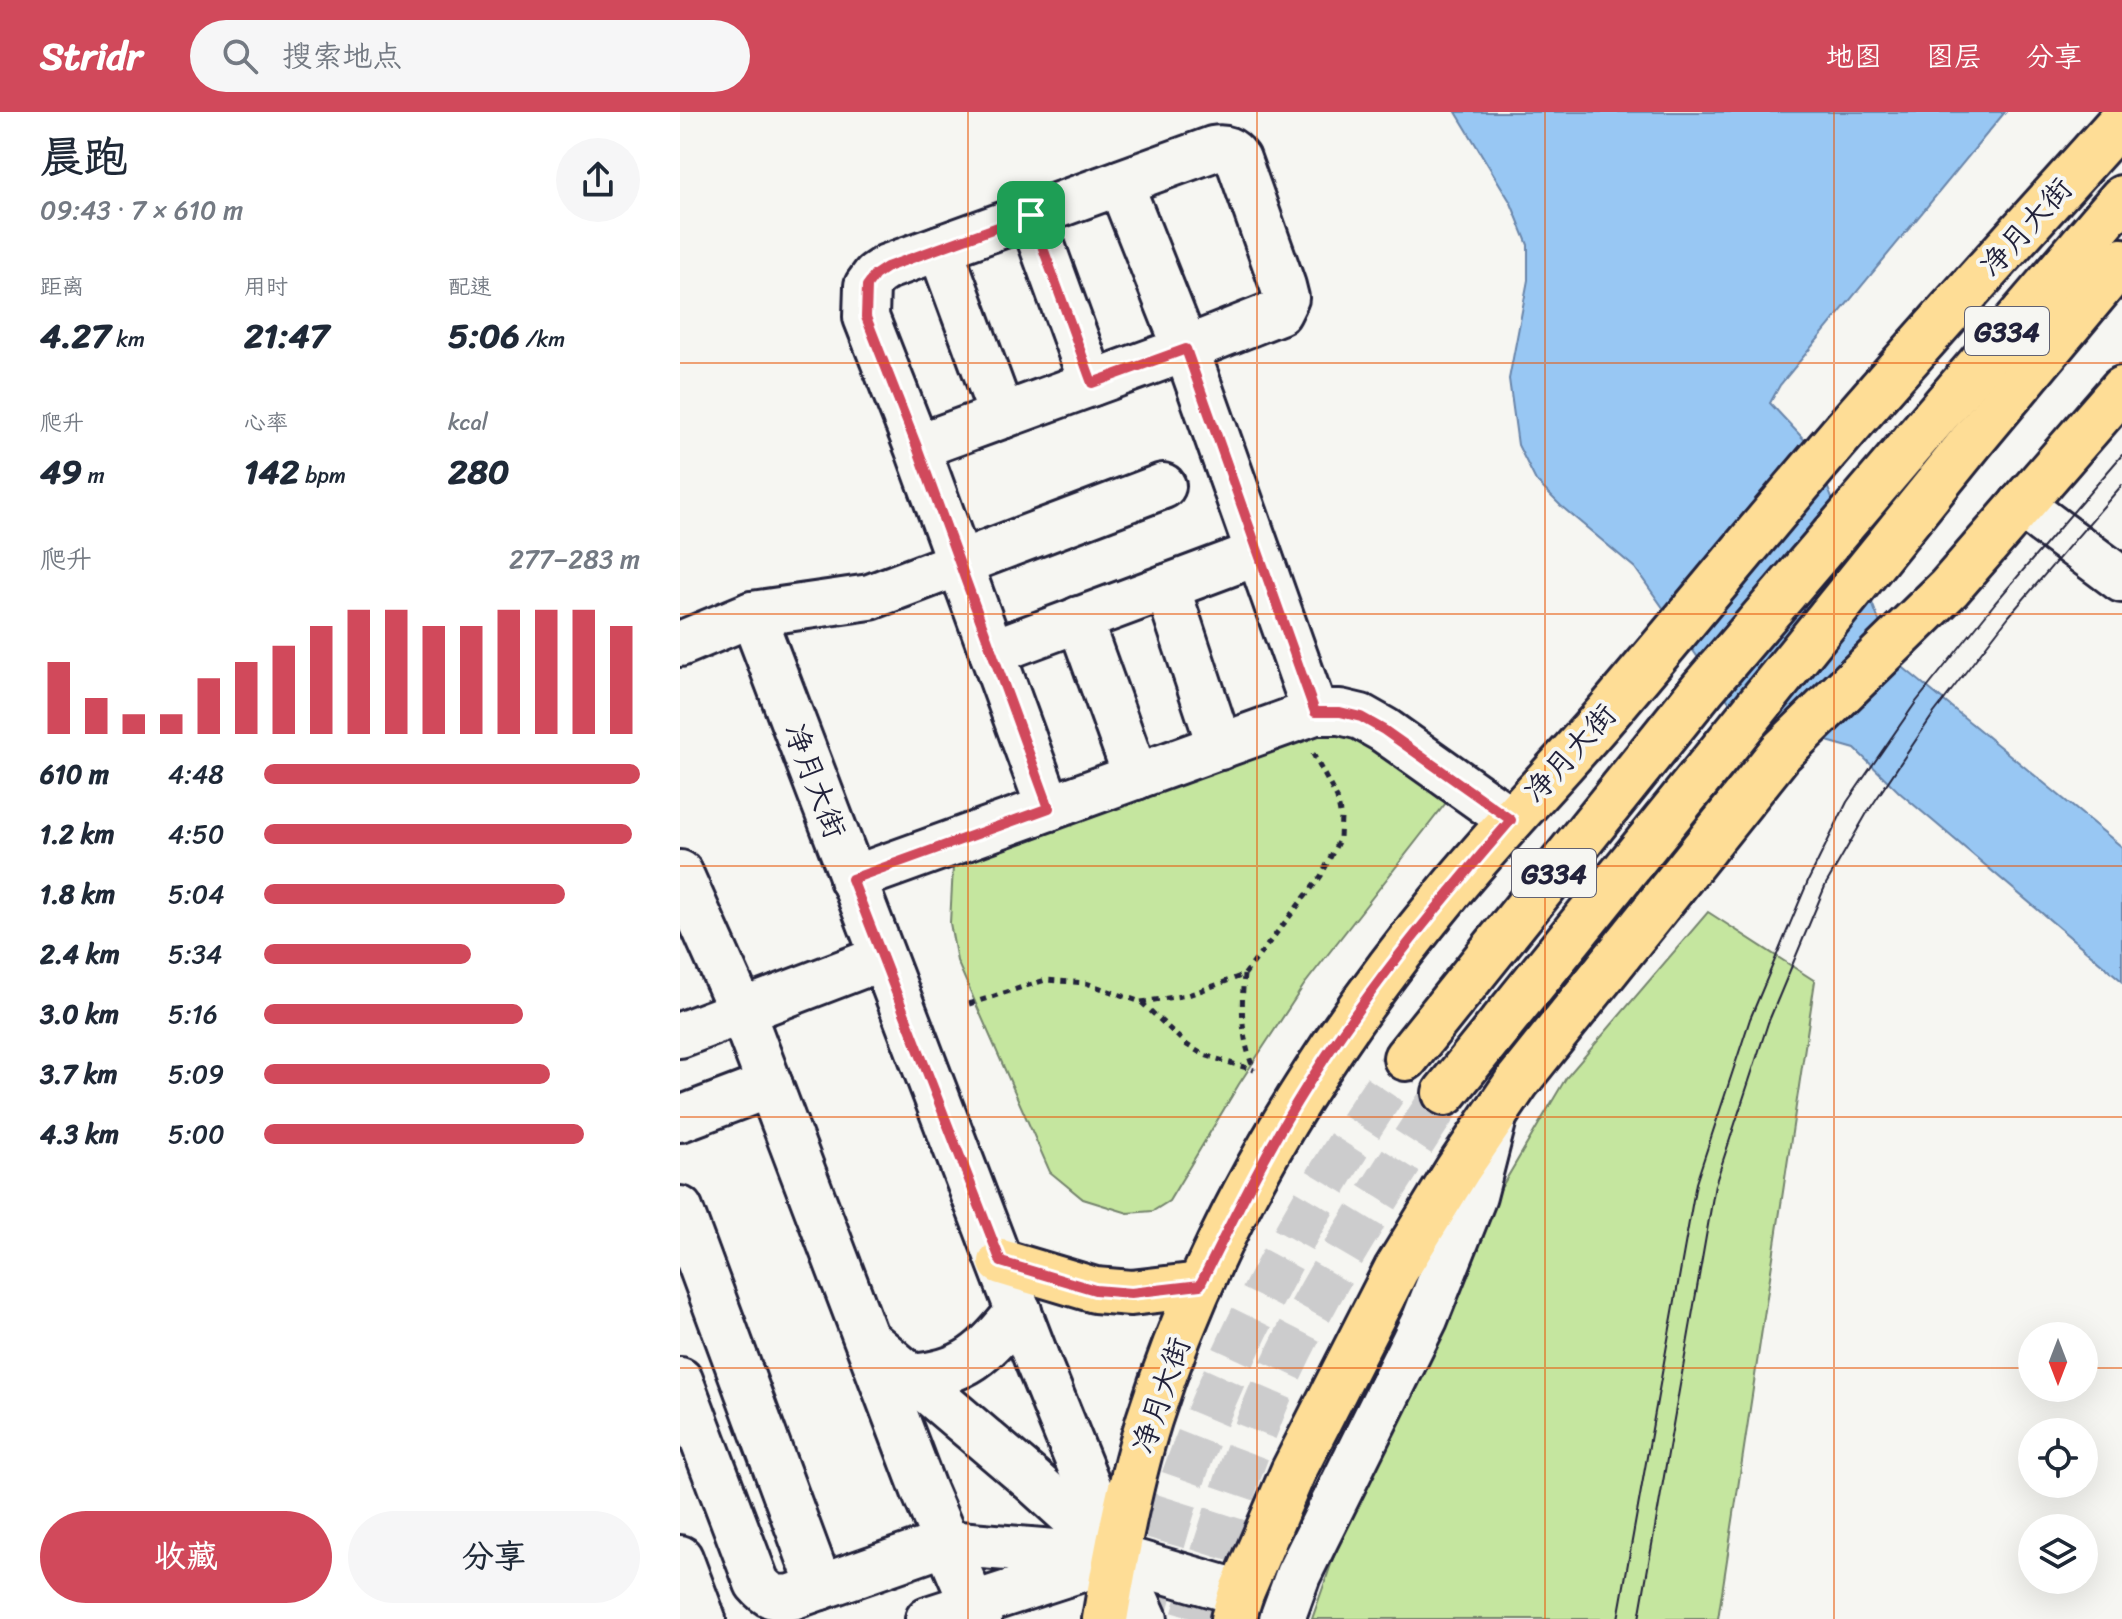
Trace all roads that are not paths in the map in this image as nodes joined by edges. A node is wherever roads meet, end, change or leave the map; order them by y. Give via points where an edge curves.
1 (2122, 120) edge
2 (1120, 183) junction
3 (2122, 198) edge
4 (1031, 215) junction
5 (940, 248) junction
6 (2122, 261) edge
7 (1186, 349) junction
8 (1092, 383) junction
9 (2122, 389) edge
10 (1002, 416) junction
11 (917, 447) junction
12 (1163, 486) dead end
13 (2021, 505) junction
14 (1258, 553) junction
15 (960, 563) junction
16 (2122, 580) edge
17 (1167, 587) junction
18 (752, 614) junction
19 (1079, 619) junction
20 (680, 644) edge
21 (992, 652) junction
22 (1304, 716) junction
23 (1220, 747) junction
24 (1136, 777) junction
25 (1049, 808) junction
26 (1511, 820) junction
27 (680, 873) edge
28 (852, 879) junction
29 (882, 958) junction
30 (742, 1012) junction
31 (680, 1035) edge
32 (1406, 1058) tunnel mouth
33 (770, 1085) junction
34 (1445, 1093) tunnel mouth
35 (1494, 1116) junction
36 (680, 1119) edge
37 (680, 1209) edge
38 (1001, 1262) junction
39 (1200, 1285) junction
40 (1019, 1311) junction
41 (865, 1337) junction
42 (910, 1377) junction
43 (680, 1380) edge
44 (946, 1543) junction
45 (1117, 1557) junction
46 (680, 1558) edge
47 (820, 1587) junction
48 (1237, 1606) edge
49 (976, 1612) edge
50 (703, 1619) edge
51 (928, 1619) edge
52 (1105, 1619) edge
53 (1145, 1619) edge
54 (1282, 1619) edge

1 - 26 main road, 净月大街 via 1841,435
2 - 4 street
2 - 7 street
2 - 7 street via 1213,149 1223,147 1238,159 1283,286 1284,306
3 - 32 main road, 净月大街 / G334 via 1703,688
4 - 5 street
4 - 8 street
5 - 10 street
5 - 11 street via 875,275 865,300 866,317
6 - 34 main road, G334
7 - 8 street
7 - 14 street
8 - 10 street
9 - 13 main road
10 - 11 street
11 - 15 street
12 - 15 street
13 - 16 street
13 - 35 main road via 1949,588 1781,752
14 - 17 street
14 - 22 street
15 - 18 street via 870,597
15 - 21 street
17 - 19 street
17 - 23 street
18 - 20 street
18 - 28 street, 净月大街
19 - 21 street
19 - 24 street
21 - 25 street
22 - 23 street
22 - 26 street via 1340,712 1361,717
23 - 24 street
24 - 25 street
25 - 28 street
26 - 39 main road, 净月大街 via 1446,894 1351,1020 1259,1165
27 - 30 street
28 - 29 street, 净月大街
29 - 30 street
29 - 38 street, 净月大街
30 - 31 street
30 - 33 street
33 - 36 street
33 - 41 street
35 - 48 main road via 1396,1270 1293,1472
35 - 54 street via 1474,1196 1425,1319 1298,1575
37 - 47 street
38 - 39 main road via 1095,1290 1131,1293
38 - 40 street, 净月大街
39 - 45 main road, 净月大街 via 1149,1420
40 - 42 street via 992,1343 957,1369
40 - 45 street, 净月大街
41 - 42 street
41 - 44 street
42 - 45 street
43 - 47 street via 757,1583 779,1598
44 - 45 street
44 - 47 street
44 - 49 street
45 - 48 street
45 - 49 street
45 - 52 main road, 净月大街
45 - 53 street, 净月大街
46 - 50 street
49 - 51 street

